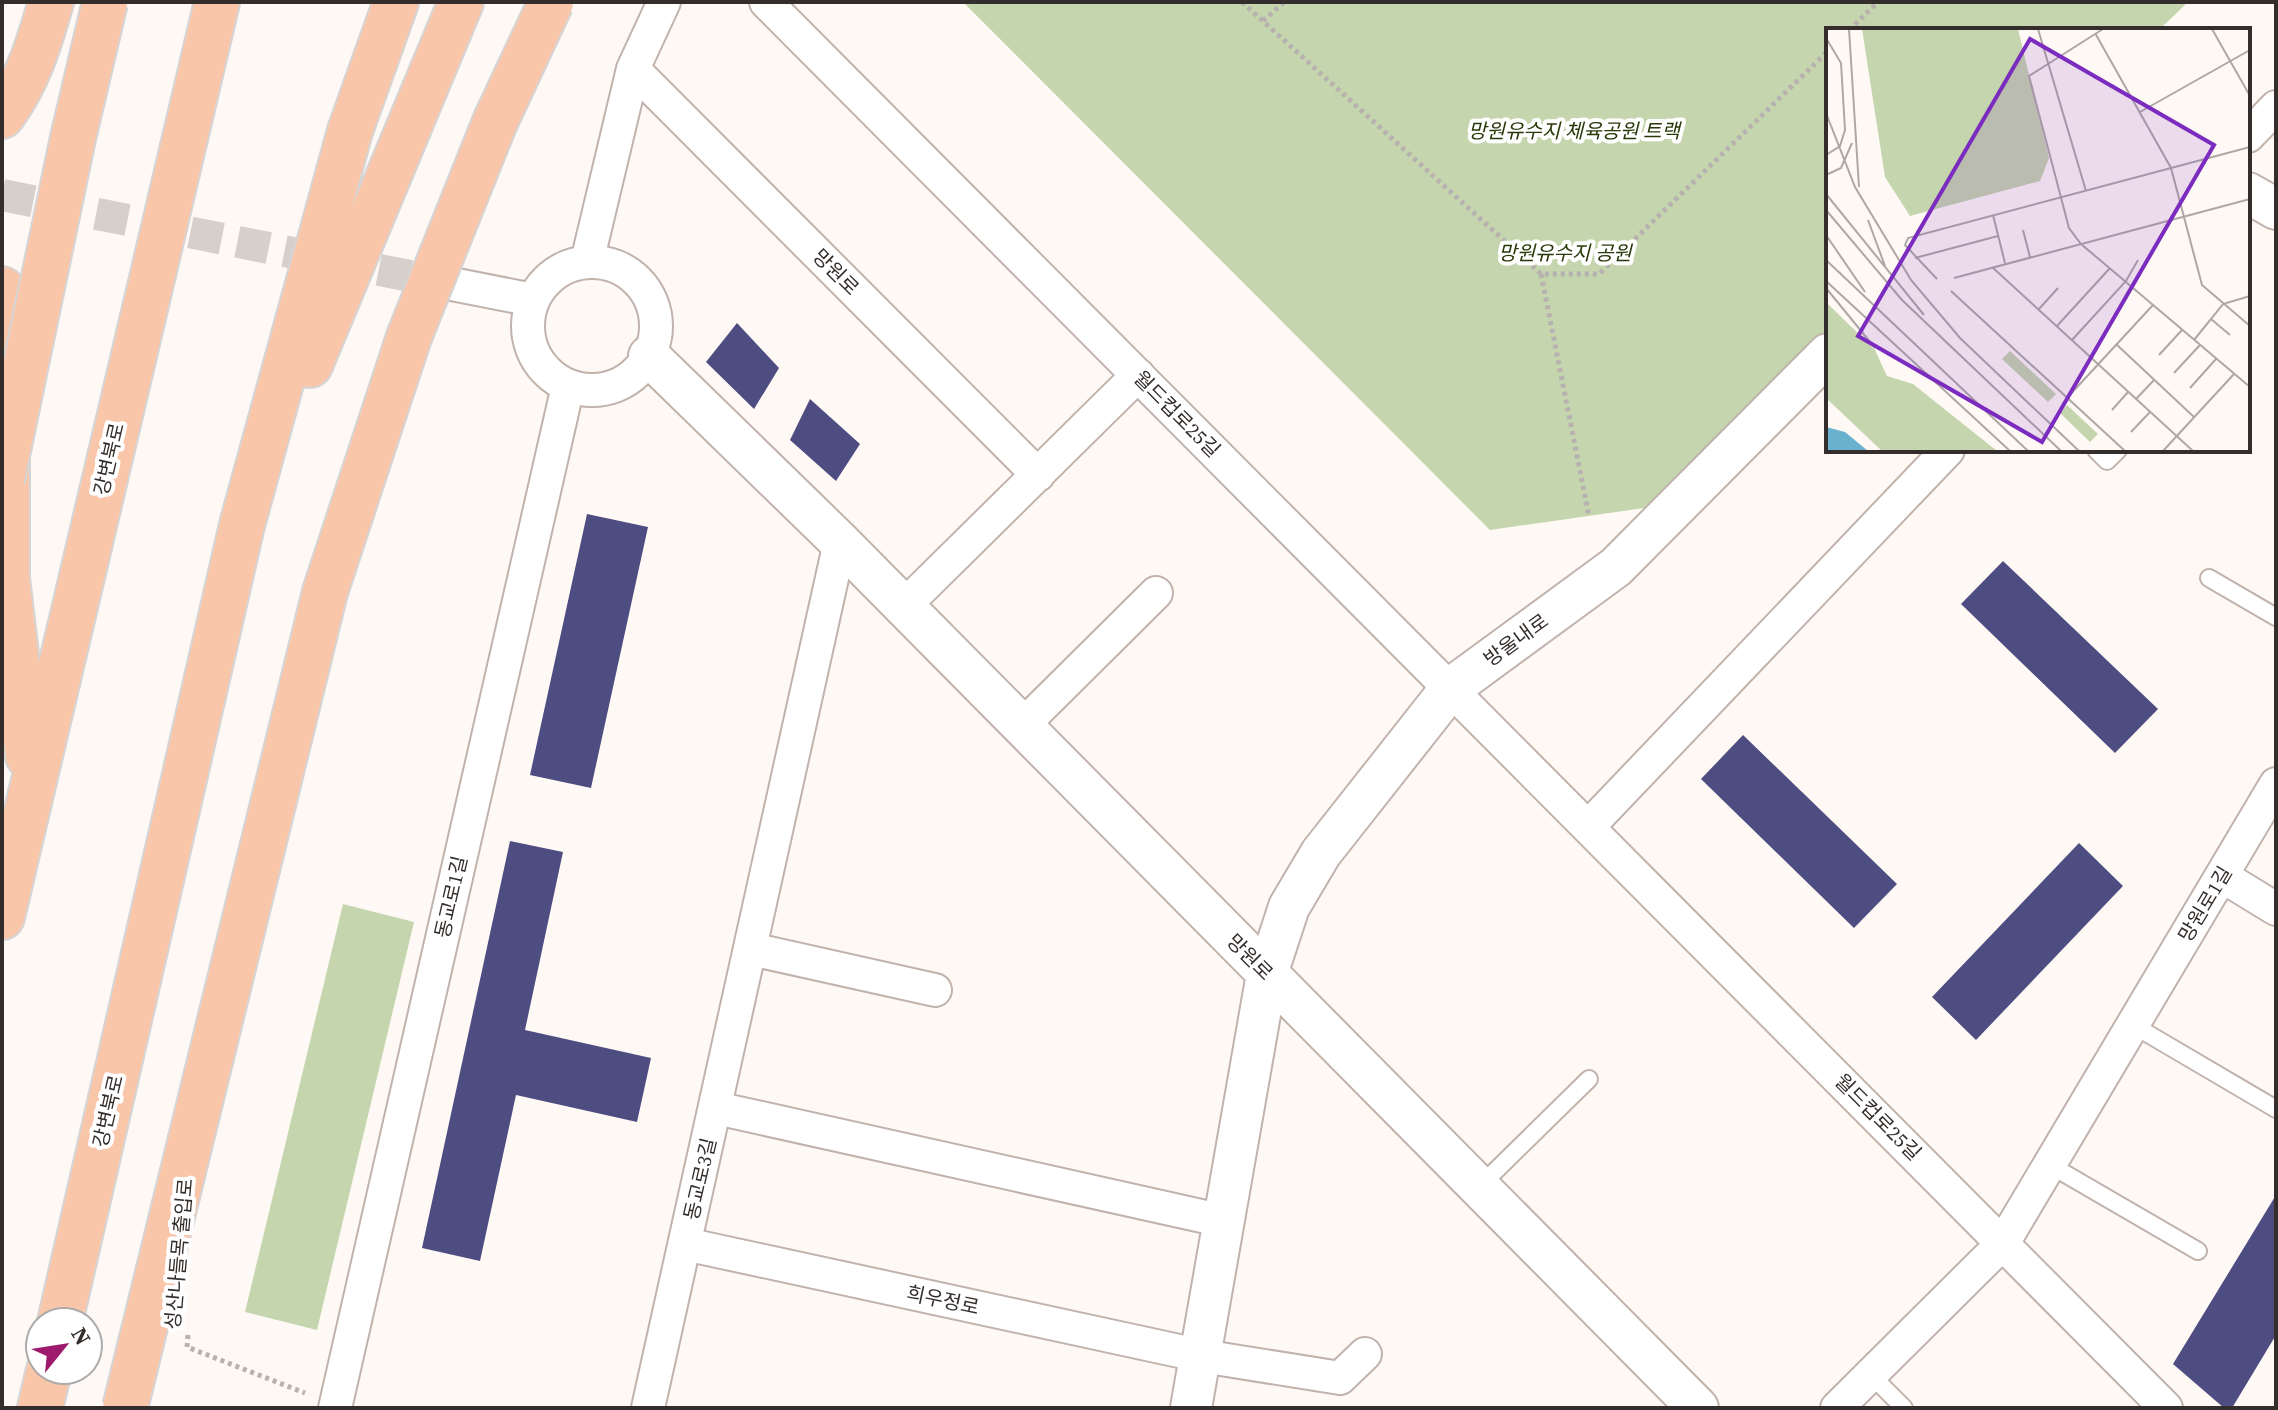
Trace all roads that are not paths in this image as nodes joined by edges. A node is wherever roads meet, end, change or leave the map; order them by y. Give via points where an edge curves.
1 (51, 2) edge
2 (105, 2) edge
3 (217, 2) edge
4 (396, 2) edge
5 (461, 2) edge
6 (551, 2) edge
7 (664, 2) edge
8 (766, 2) edge
9 (633, 69) junction
10 (2276, 107) edge
11 (2, 116) edge
12 (2250, 134) edge
13 (2250, 194) edge
14 (2276, 209) edge
15 (587, 262) junction
16 (452, 284) tunnel mouth
17 (2, 289) edge
18 (533, 300) junction
19 (649, 356) junction
20 (1826, 356) edge
21 (1138, 375) junction
22 (568, 386) junction
23 (1946, 452) edge
24 (2098, 452) edge
25 (2116, 452) edge
26 (1038, 475) junction
27 (2, 479) edge
28 (242, 525) junction
29 (840, 542) junction
30 (2209, 578) dead end
31 (1156, 593) dead end
32 (904, 606) junction
33 (2276, 617) edge
34 (1451, 688) junction
35 (1021, 727) junction
36 (2276, 784) edge
37 (32, 788) junction
38 (1589, 826) junction
39 (2222, 876) junction
40 (2276, 909) edge
41 (2, 917) edge
42 (751, 949) junction
43 (1267, 974) junction
44 (935, 990) dead end
45 (2133, 1025) junction
46 (1589, 1079) dead end
47 (716, 1108) junction
48 (2276, 1109) edge
49 (2050, 1165) junction
50 (1479, 1188) junction
51 (1224, 1221) junction
52 (2003, 1243) junction
53 (685, 1244) junction
54 (2198, 1251) dead end
55 (64, 1306) edge
56 (1365, 1354) dead end
57 (1202, 1356) junction
58 (1870, 1374) junction
59 (45, 1386) edge
60 (339, 1407) edge
61 (40, 1408) edge
62 (125, 1408) edge
63 (648, 1408) edge
64 (1191, 1408) edge
65 (1698, 1408) edge
66 (1837, 1408) edge
67 (1904, 1408) edge
68 (2166, 1408) edge

1 - 11 highway via 34,60
2 - 27 highway, bridge
3 - 37 highway, 강변북로
4 - 28 highway, 강변북로 via 350,131
5 - 28 highway, 강변북로
6 - 62 highway, bridge via 495,122 409,337 325,592
7 - 9 street
8 - 21 street, 월드컵로25길
9 - 15 street
9 - 26 street, 망원로
10 - 12 street
13 - 14 street
15 - 18 street via 554,274
15 - 19 street via 624,271 644,291 655,318
16 - 18 street
17 - 37 highway via 7,298 7,578
18 - 22 street via 529,341 537,360
19 - 22 street via 623,383 605,389
19 - 29 street, 망원로
20 - 34 street, 방울내로 via 1616,567
21 - 26 street
21 - 34 street, 월드컵로25길
22 - 60 street, 동교로1길
23 - 38 street
24 - 25 lane via 2107,461
26 - 32 street
28 - 55 highway, 강변북로
29 - 32 street, 망원로
29 - 42 street, 동교로3길
30 - 33 lane
31 - 35 street
32 - 35 street, 망원로
34 - 38 street, 월드컵로25길
34 - 43 street, 방울내로 via 1321,853 1289,907
35 - 43 street, 망원로
36 - 39 street, 망원로1길
37 - 41 highway, 강변북로
38 - 52 street, 월드컵로25길
39 - 40 street
39 - 45 street, 망원로1길
42 - 44 street
42 - 47 street, 동교로3길
43 - 50 street, 망원로
43 - 51 street
45 - 48 lane
45 - 49 street, 망원로1길
46 - 50 lane
47 - 51 street
47 - 53 street, 동교로3길
49 - 52 street, 망원로1길
49 - 54 lane
50 - 65 street, 망원로
51 - 57 street
52 - 58 street, 망원로1길
52 - 68 street, 월드컵로25길
53 - 57 street, 희우정로
53 - 63 street, 동교로3길
56 - 57 street, 희우정로 via 1340,1378
57 - 64 street
58 - 66 street, 망원로1길
58 - 67 lane
59 - 61 highway

